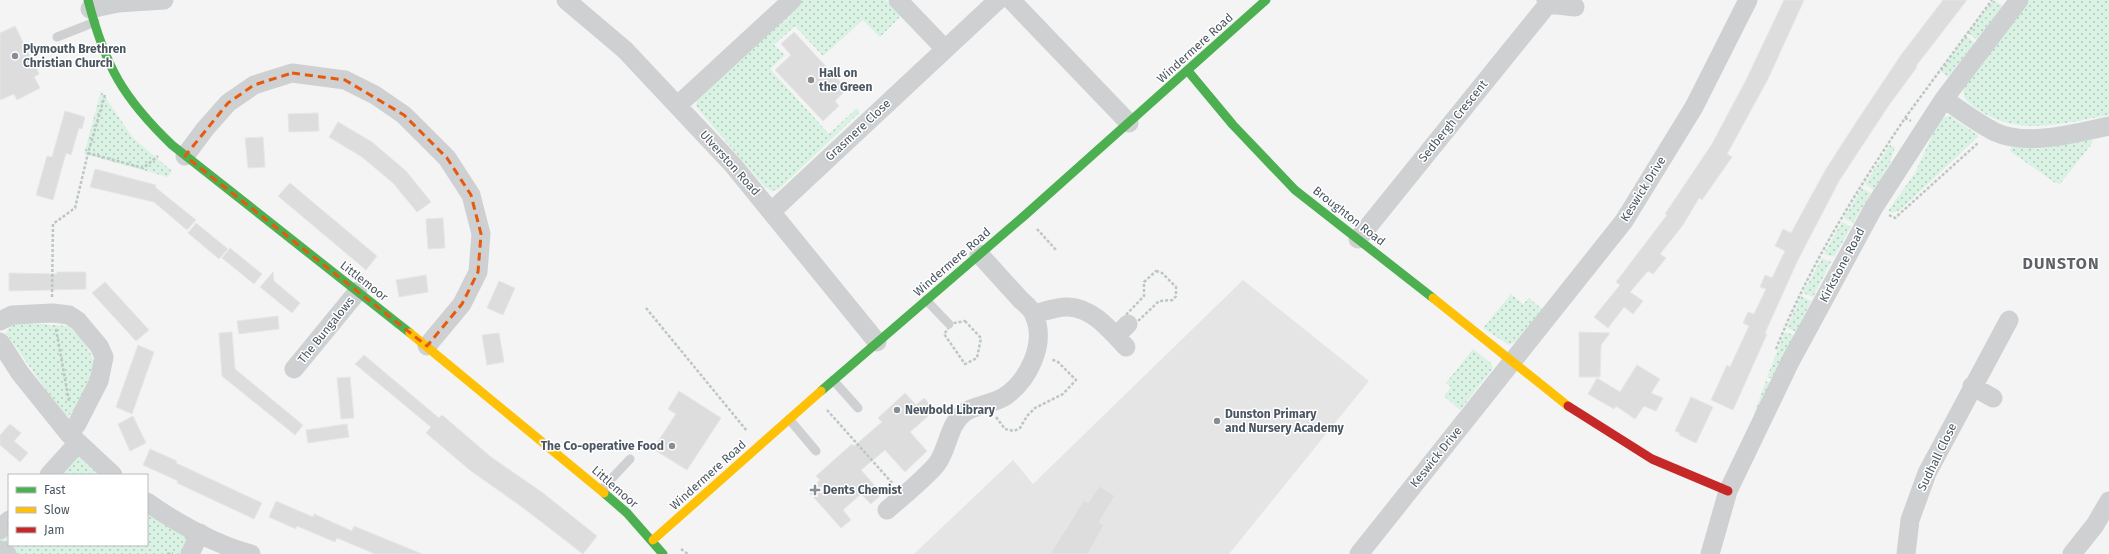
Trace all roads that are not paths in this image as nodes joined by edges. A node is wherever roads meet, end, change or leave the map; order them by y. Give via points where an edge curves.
1 (164, 0) edge
2 (792, 0) edge
3 (898, 0) edge
4 (998, 0) edge
5 (1011, 0) edge
6 (1266, 0) edge
7 (1748, 0) edge
8 (2020, 0) edge
9 (569, 1) edge
10 (1547, 2) edge
11 (1575, 7) dead end
12 (91, 10) edge
13 (57, 37) dead end
14 (945, 49) junction
15 (1188, 70) junction
16 (1944, 99) junction
17 (678, 105) junction
18 (1129, 123) junction
19 (2109, 126) edge
20 (178, 150) junction
21 (772, 211) junction
22 (1358, 239) junction
23 (979, 254) junction
24 (358, 291) junction
25 (926, 300) junction
26 (1034, 314) junction
27 (2009, 320) dead end
28 (0, 321) edge
29 (949, 324) road end
30 (1123, 336) road end
31 (0, 342) edge
32 (876, 342) junction
33 (427, 346) junction
34 (1513, 361) junction
35 (294, 369) dead end
36 (833, 380) junction
37 (1972, 386) junction
38 (1992, 398) dead end
39 (858, 408) dead end
40 (788, 419) junction
41 (75, 434) junction
42 (816, 451) dead end
43 (630, 459) dead end
44 (50, 474) edge
45 (112, 474) edge
46 (601, 490) junction
47 (1728, 491) junction
48 (2109, 501) edge
49 (148, 503) edge
50 (887, 510) dead end
51 (8, 521) edge
52 (0, 530) edge
53 (200, 533) junction
54 (653, 540) junction
55 (0, 550) edge
56 (7, 554) edge
57 (190, 554) edge
58 (251, 554) edge
59 (663, 554) edge
60 (1359, 554) edge
61 (1710, 554) edge
62 (1906, 554) edge
63 (2072, 554) edge

1 - 12 street via 118,3
2 - 17 street
3 - 14 street
4 - 14 street, Grasmere Close
5 - 18 street
6 - 15 street, Windermere Road
7 - 34 street, Keswick Drive via 1694,107 1624,221
8 - 16 street, Kirkstone Road
9 - 17 street, Ulverston Road via 624,50
10 - 11 street, Sedbergh Crescent
10 - 22 street, Sedbergh Crescent
12 - 13 lane
12 - 20 street, Littlemoor via 107,59 120,85 149,122
14 - 21 street, Grasmere Close
15 - 18 street, Windermere Road
15 - 22 street, Broughton Road via 1233,125 1295,190
16 - 19 street via 1992,130 2025,139 2066,135
16 - 47 street, Kirkstone Road via 1872,209 1790,362
17 - 21 street, Ulverston Road
18 - 23 street, Windermere Road
20 - 24 street, Littlemoor
20 - 33 street via 204,129 228,103 254,85 292,73 345,80 375,95 404,115 447,158 471,194 481,234 478,272 462,304
21 - 32 street, Ulverston Road
22 - 34 street, Broughton Road
23 - 25 street, Windermere Road
23 - 26 street
24 - 33 street, Littlemoor
24 - 35 street, The Bungalows
25 - 29 lane
25 - 32 street, Windermere Road
26 - 30 street via 1067,307 1083,310
26 - 50 street via 1038,335 1036,352 1029,371 1018,386 989,405 965,412 952,427 944,452 936,465
27 - 37 street, Sudhall Close
28 - 41 street via 12,315 68,315 78,321 99,346 104,357 99,380
31 - 41 street via 20,373
32 - 36 street, Windermere Road
33 - 46 street, Littlemoor
34 - 47 street via 1574,411 1652,459
34 - 60 street, Keswick Drive
36 - 39 lane
36 - 40 street, Windermere Road
37 - 38 street
37 - 62 street, Sudhall Close via 1927,473 1910,520
40 - 42 lane
40 - 54 street, Windermere Road
41 - 44 street
41 - 45 street
43 - 46 lane
46 - 54 street, Littlemoor
47 - 61 street, Kirkstone Road
48 - 63 street via 2095,525
49 - 53 street
51 - 52 street
53 - 57 street
53 - 58 street
54 - 59 street, Littlemoor
55 - 56 street

